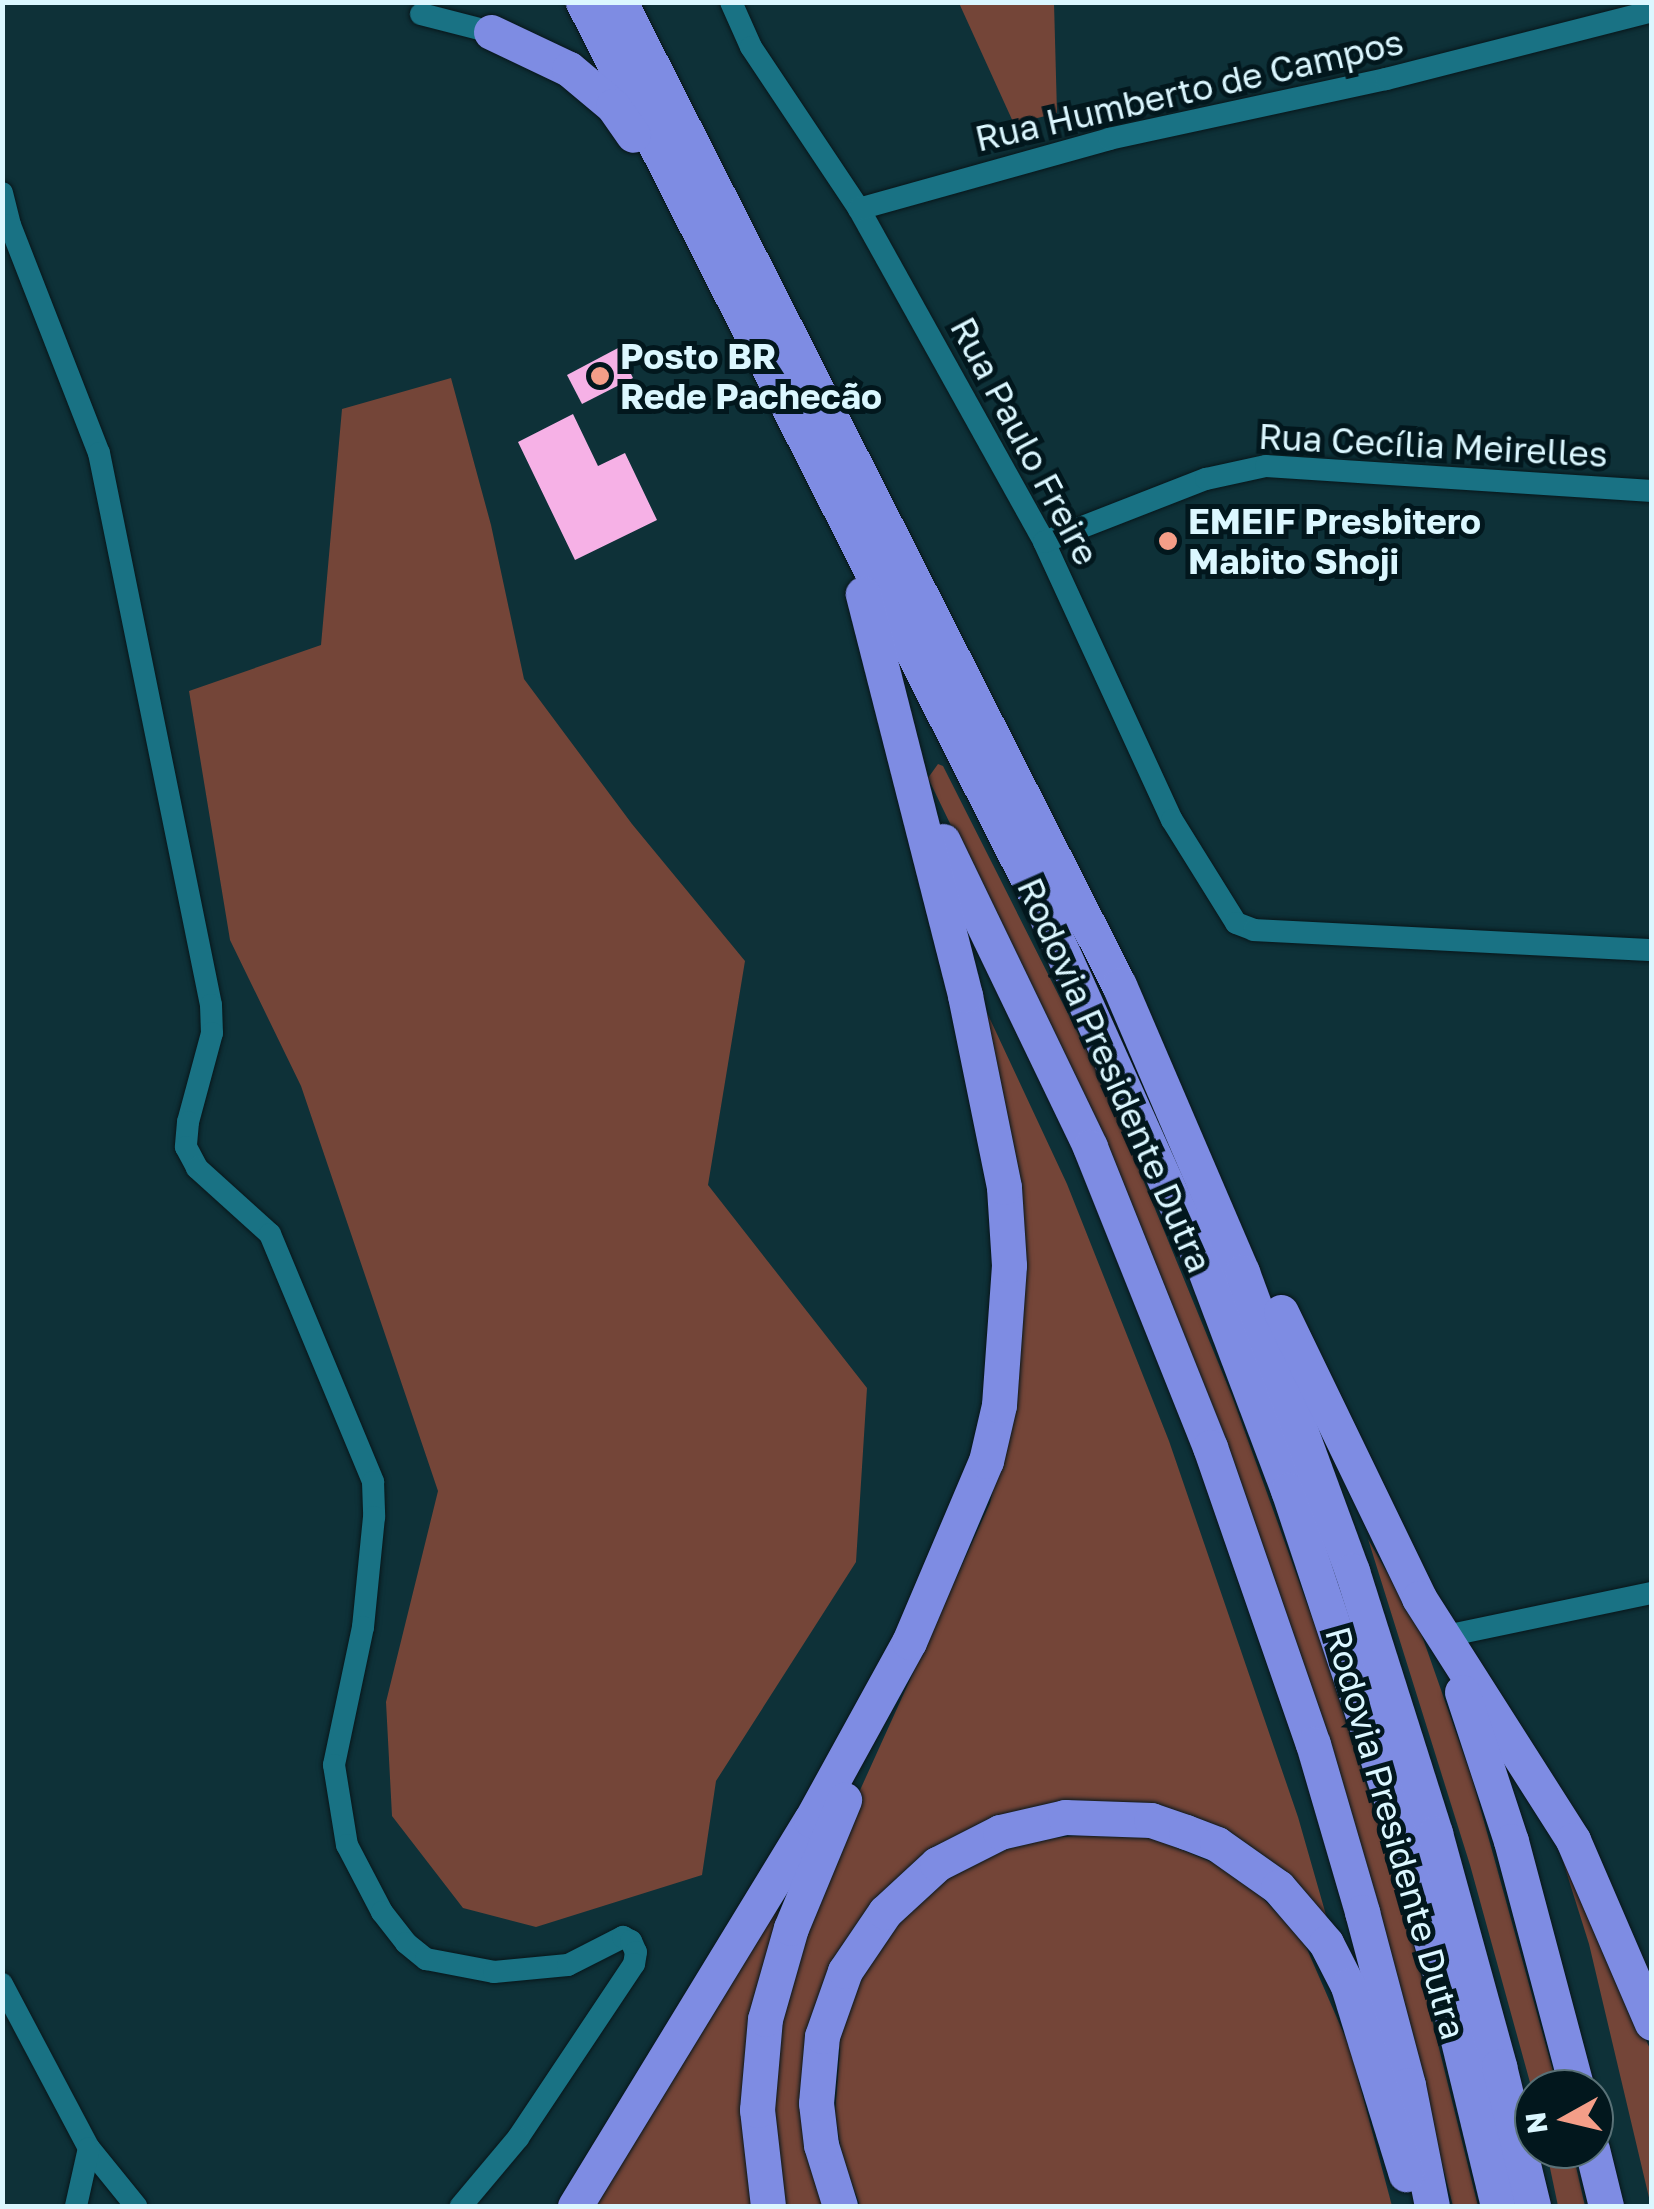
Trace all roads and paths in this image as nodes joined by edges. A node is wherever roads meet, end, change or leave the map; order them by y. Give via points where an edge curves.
1 (582, 2) edge
2 (620, 2) edge
3 (731, 2) edge
4 (1652, 11) edge
5 (421, 14) dead end
6 (490, 32) joint
7 (2, 194) edge
8 (682, 200) junction
9 (859, 209) junction
10 (774, 384) junction
11 (1652, 491) edge
12 (1044, 542) junction
13 (912, 777) junction
14 (1652, 950) edge
15 (1118, 984) junction
16 (1652, 1594) edge
17 (1441, 1637) junction
18 (908, 1642) junction
19 (2, 1984) edge
20 (1652, 2023) edge
21 (1572, 2069) edge
22 (89, 2148) junction
23 (1597, 2169) edge
24 (76, 2206) edge
25 (136, 2206) edge
26 (461, 2206) edge
27 (575, 2206) edge
28 (768, 2206) edge
29 (840, 2206) edge
30 (1416, 2206) edge
31 (1432, 2206) edge
32 (1498, 2206) edge
33 (1532, 2206) edge
34 (1606, 2206) edge

1 - 8 highway, Rodovia Presidente Dutra
2 - 15 highway, Rodovia Presidente Dutra
3 - 9 street, Rua Paulo Freire via 751,47
4 - 9 street, Rua Humberto de Campos via 1386,79 1109,138
5 - 6 street
6 - 8 highway via 569,70 613,106
7 - 26 street via 100,454 212,1005 212,1034 186,1147 197,1168 270,1234 373,1482 363,1627 334,1766 348,1845 364,1883 406,1943 426,1959 494,1972 546,1969 568,1965 612,1939 632,1941 634,1964 518,2138
8 - 10 highway, Rodovia Presidente Dutra
9 - 12 street, Rua Paulo Freire
10 - 13 highway via 870,610
10 - 32 highway, Rodovia Presidente Dutra via 1042,907 1234,1344 1393,1806
11 - 12 street, Rua Cecília Meirelles via 1266,466 1206,478
12 - 14 street, Rua Paulo Freire via 1172,820 1236,924
13 - 18 highway via 988,1102 1004,1186 1009,1265 1007,1342 986,1462
13 - 31 highway via 1090,1148 1210,1447 1362,1912
15 - 17 highway
15 - 33 highway, Rodovia Presidente Dutra via 1242,1272 1352,1572 1435,1833
16 - 17 street
17 - 20 highway via 1573,1840
17 - 21 highway via 1511,1841
18 - 27 highway via 811,1820
18 - 28 highway via 776,1973 757,2110
19 - 22 street
22 - 24 street
22 - 25 street
23 - 34 highway
29 - 30 highway via 821,2145 817,2067 832,1999 866,1936 913,1883 969,1846 1032,1822 1112,1816 1150,1820 1217,1844 1302,1911 1348,1986

